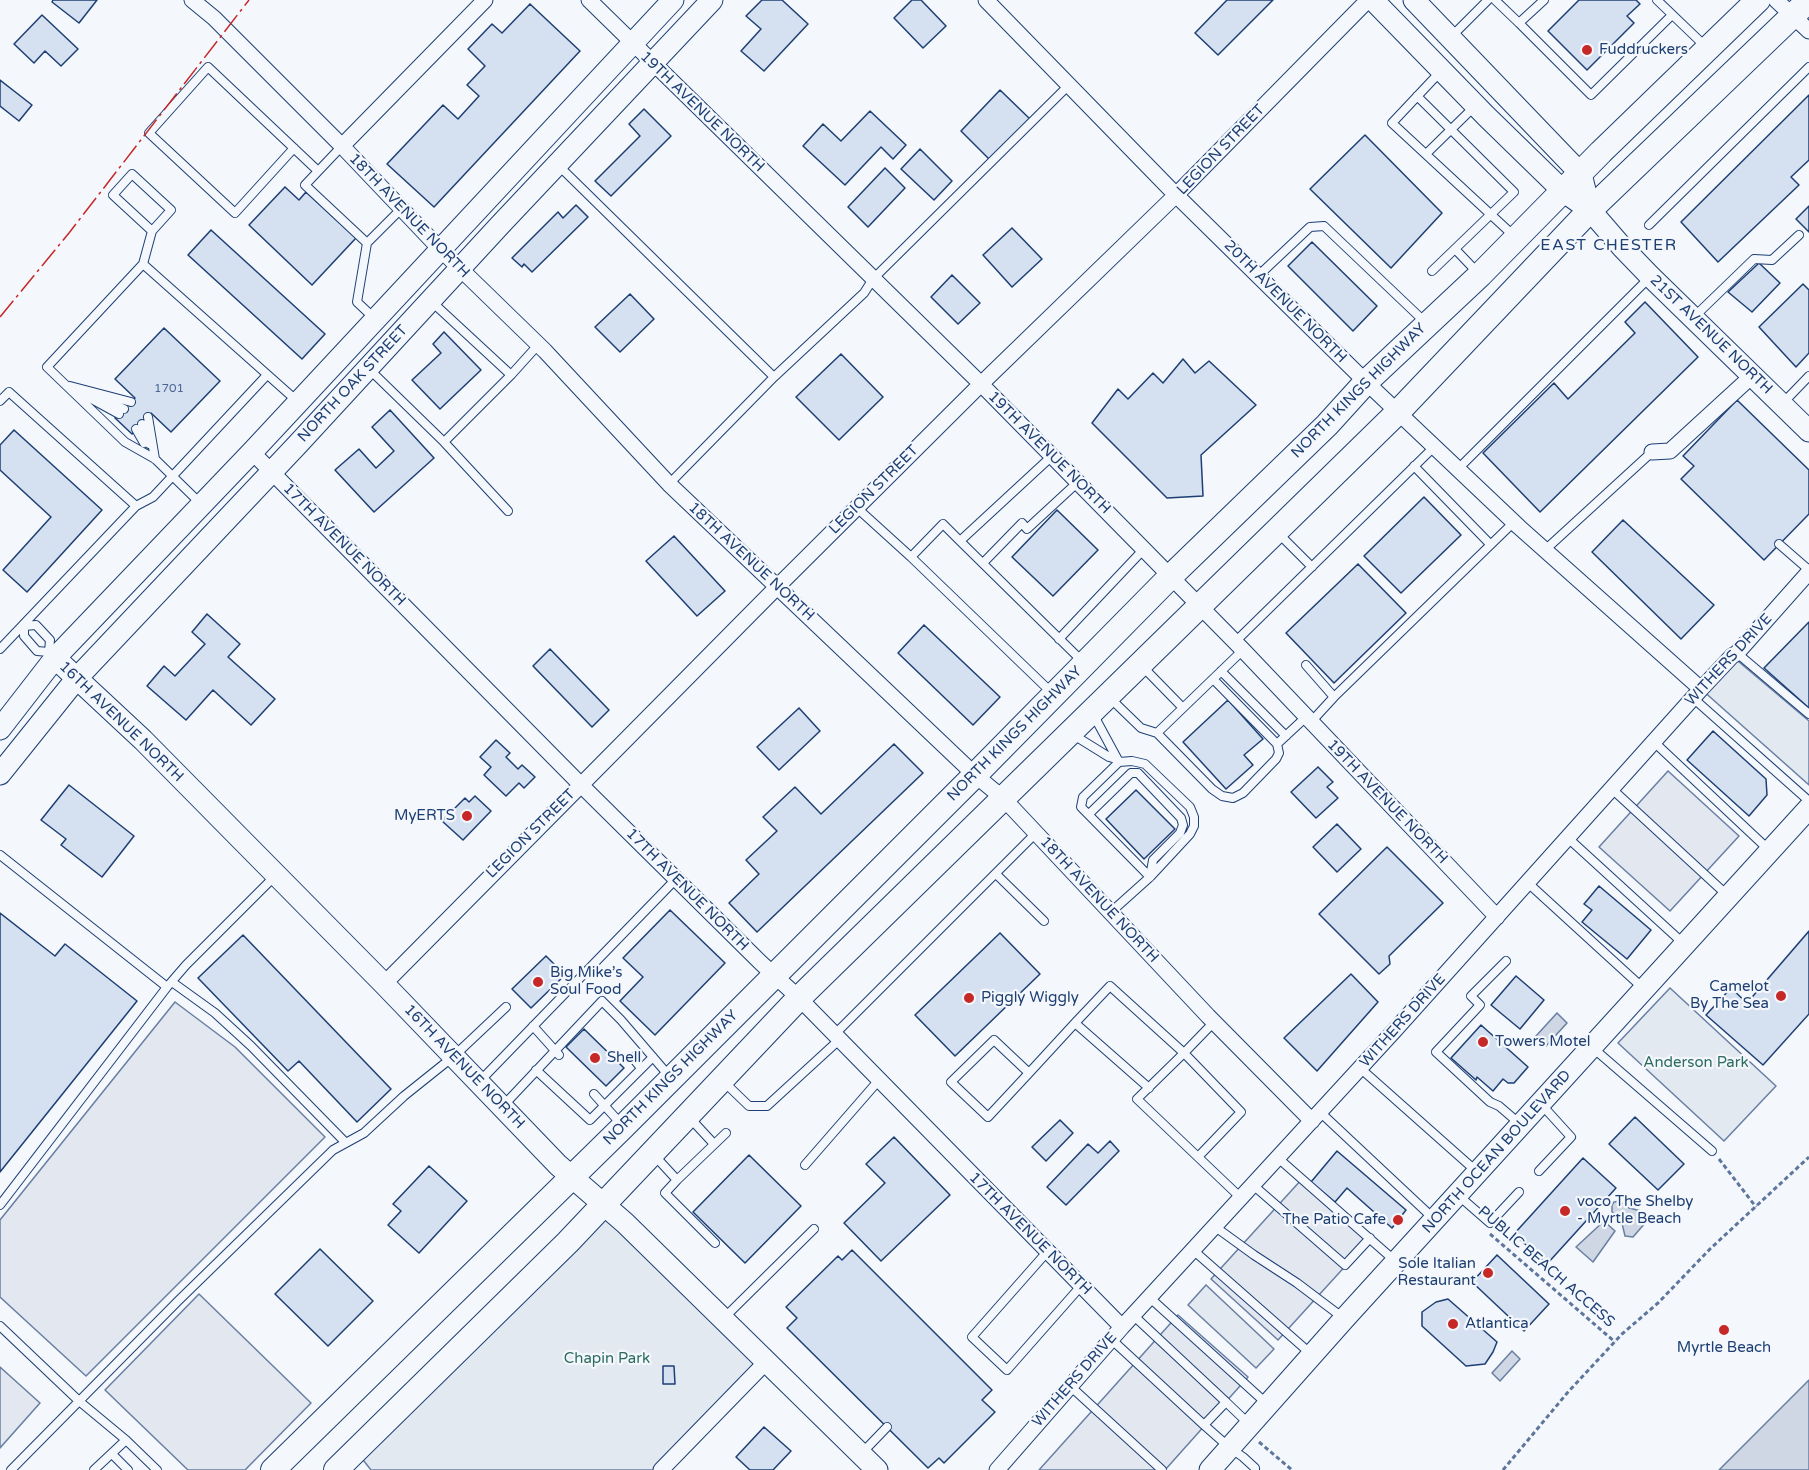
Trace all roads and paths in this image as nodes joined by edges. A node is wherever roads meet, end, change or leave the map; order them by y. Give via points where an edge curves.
1 (192, 0) edge
2 (485, 0) edge
3 (674, 0) edge
4 (712, 0) edge
5 (986, 0) edge
6 (1368, 0) edge
7 (1373, 0) edge
8 (1414, 0) edge
9 (1488, 0) edge
10 (1495, 0) edge
11 (1544, 0) edge
12 (1657, 0) edge
13 (1758, 0) edge
14 (596, 5) edge
15 (1797, 12) edge
16 (1672, 15) junction
17 (1520, 24) junction
18 (1450, 38) junction
19 (633, 44) junction
20 (1707, 48) junction
21 (653, 62) junction
22 (1809, 66) edge
23 (1442, 70) junction
24 (1069, 85) junction
25 (1418, 96) junction
26 (1475, 105) junction
27 (1451, 128) junction
28 (342, 146) junction
29 (294, 148) junction
30 (1426, 154) junction
31 (558, 165) junction
32 (318, 171) junction
33 (1581, 174) junction
34 (1563, 191) junction
35 (1176, 195) junction
36 (402, 209) junction
37 (1590, 210) junction
38 (1491, 215) junction
39 (1649, 225) dead end
40 (152, 231) junction
41 (1799, 235) dead end
42 (1516, 238) junction
43 (367, 243) junction
44 (440, 249) junction
45 (1455, 249) junction
46 (143, 264) junction
47 (460, 269) junction
48 (1432, 271) dead end
49 (1480, 275) junction
50 (1258, 276) junction
51 (1650, 276) junction
52 (873, 279) junction
53 (430, 301) junction
54 (1420, 317) junction
55 (1693, 318) junction
56 (375, 319) junction
57 (538, 345) junction
58 (368, 368) junction
59 (267, 375) junction
60 (511, 375) junction
61 (1753, 375) junction
62 (1809, 376) edge
63 (774, 377) junction
64 (1366, 382) junction
65 (981, 384) junction
66 (68, 386) junction
67 (0, 401) edge
68 (131, 402) dead end
69 (298, 402) junction
70 (1782, 404) junction
71 (122, 411) dead end
72 (1398, 412) junction
73 (148, 417) dead end
74 (139, 426) dead end
75 (1808, 428) edge
76 (444, 442) junction
77 (1434, 447) junction
78 (252, 452) junction
79 (1652, 452) joint
80 (1052, 456) junction
81 (154, 459) junction
82 (1414, 466) junction
83 (1458, 469) junction
84 (271, 472) junction
85 (173, 476) junction
86 (1078, 482) junction
87 (669, 484) junction
88 (201, 505) junction
89 (136, 506) junction
90 (857, 508) junction
91 (508, 511) dead end
92 (1514, 522) junction
93 (1276, 531) junction
94 (960, 541) junction
95 (1490, 544) junction
96 (1779, 544) dead end
97 (1144, 549) junction
98 (1545, 550) junction
99 (910, 557) junction
100 (982, 563) junction
101 (1312, 567) junction
102 (1809, 571) edge
103 (1171, 576) junction
104 (778, 586) junction
105 (1201, 606) junction
106 (24, 626) junction
107 (1059, 639) junction
108 (1239, 646) junction
109 (0, 649) edge
110 (1737, 652) junction
111 (52, 655) junction
112 (1085, 664) junction
113 (1140, 665) junction
114 (1306, 665) dead end
115 (1221, 671) junction
116 (77, 678) junction
117 (1212, 679) junction
118 (1697, 694) junction
119 (1054, 695) junction
120 (1334, 697) junction
121 (1100, 705) junction
122 (1183, 708) junction
123 (1807, 710) edge
124 (1309, 720) junction
125 (0, 729) edge
126 (1070, 733) junction
127 (1156, 733) junction
128 (1286, 736) junction
129 (1654, 742) junction
130 (1277, 744) junction
131 (1118, 761) junction
132 (0, 774) edge
133 (975, 775) junction
134 (580, 784) junction
135 (1612, 789) junction
136 (1004, 799) junction
137 (1809, 801) edge
138 (1809, 808) edge
139 (1089, 814) junction
140 (1036, 833) junction
141 (1568, 838) junction
142 (1770, 851) junction
143 (0, 855) edge
144 (996, 874) junction
145 (276, 875) junction
146 (1150, 877) junction
147 (676, 879) junction
148 (1528, 883) junction
149 (1728, 896) junction
150 (1111, 912) junction
151 (1497, 917) junction
152 (1044, 921) dead end
153 (1685, 945) junction
154 (1506, 961) dead end
155 (774, 976) junction
156 (169, 984) junction
157 (384, 984) junction
158 (1644, 990) junction
159 (799, 998) junction
160 (506, 1006) dead end
161 (591, 1012) junction
162 (597, 1019) dead end
163 (1214, 1022) junction
164 (1075, 1023) junction
165 (533, 1026) junction
166 (837, 1037) junction
167 (1592, 1047) junction
168 (557, 1052) junction
169 (1184, 1053) junction
170 (454, 1056) junction
171 (632, 1057) dead end
172 (653, 1057) junction
173 (641, 1068) junction
174 (1360, 1068) junction
175 (536, 1070) junction
176 (1029, 1073) junction
177 (671, 1078) junction
178 (722, 1080) junction
179 (879, 1080) junction
180 (479, 1082) junction
181 (1149, 1088) junction
182 (594, 1094) dead end
183 (1540, 1104) junction
184 (605, 1106) junction
185 (502, 1107) junction
186 (688, 1116) junction
187 (1316, 1117) junction
188 (1521, 1125) junction
189 (623, 1126) junction
190 (726, 1133) dead end
191 (346, 1143) junction
192 (714, 1144) junction
193 (1712, 1151) joint
194 (653, 1154) junction
195 (1198, 1157) junction
196 (1809, 1157) edge
197 (1278, 1158) junction
198 (805, 1165) dead end
199 (1539, 1171) dead end
200 (1478, 1173) junction
201 (572, 1176) junction
202 (677, 1180) junction
203 (1253, 1185) junction
204 (1519, 1192) dead end
205 (1458, 1196) junction
206 (1241, 1198) junction
207 (604, 1204) junction
208 (0, 1205) edge
209 (1756, 1207) junction
210 (1435, 1220) junction
211 (1214, 1226) junction
212 (814, 1229) dead end
213 (1489, 1233) dead end
214 (1370, 1238) junction
215 (715, 1243) dead end
216 (1193, 1250) junction
217 (1047, 1252) junction
218 (1397, 1262) junction
219 (1081, 1286) junction
220 (1149, 1297) junction
221 (1133, 1315) junction
222 (723, 1319) junction
223 (1344, 1319) junction
224 (0, 1326) edge
225 (1122, 1327) junction
226 (1110, 1339) junction
227 (1615, 1342) junction
228 (1313, 1355) junction
229 (767, 1361) junction
230 (1070, 1385) junction
231 (80, 1401) junction
232 (1226, 1402) junction
233 (1268, 1405) junction
234 (1204, 1425) junction
235 (887, 1427) dead end
236 (1254, 1433) junction
237 (126, 1440) junction
238 (1230, 1448) junction
239 (112, 1454) junction
240 (861, 1454) junction
241 (11, 1470) edge
242 (94, 1470) edge
243 (128, 1470) edge
244 (157, 1470) edge
245 (273, 1470) edge
246 (336, 1470) edge
247 (661, 1470) edge
248 (877, 1470) edge
249 (997, 1470) edge
250 (1162, 1470) edge
251 (1210, 1470) edge
252 (1255, 1470) edge
253 (1292, 1470) edge
254 (1503, 1470) edge

1 - 28 street, 18TH AVENUE NORTH
2 - 28 street
3 - 19 main road, NORTH OAK STREET
4 - 21 main road, NORTH OAK STREET
5 - 24 street, 20TH AVENUE NORTH
6 - 35 street, LEGION STREET
7 - 23 main road, 21ST AVENUE NORTH
8 - 18 main road, 21ST AVENUE NORTH
9 - 18 lane
10 - 17 lane
11 - 17 lane
12 - 16 lane
13 - 20 main road, NORTH KINGS HIGHWAY
14 - 19 street, 19TH AVENUE NORTH
15 - 37 main road
16 - 17 lane via 1590,95
16 - 20 lane
18 - 33 main road, 21ST AVENUE NORTH
19 - 21 street, 19TH AVENUE NORTH
19 - 44 main road, NORTH OAK STREET
20 - 33 main road, NORTH KINGS HIGHWAY
21 - 31 main road, NORTH OAK STREET
21 - 52 street, 19TH AVENUE NORTH
22 - 39 lane
23 - 25 lane
23 - 26 main road, 21ST AVENUE NORTH
24 - 35 street, 20TH AVENUE NORTH
24 - 52 lane
25 - 27 lane
25 - 30 lane via 1392,123
26 - 27 lane
26 - 34 main road, 21ST AVENUE NORTH
27 - 30 lane
27 - 38 lane via 1515,192
28 - 32 lane
28 - 36 street, 18TH AVENUE NORTH
29 - 29 lane via 208,67 149,133 235,213
29 - 32 lane
30 - 38 lane
31 - 47 main road, NORTH OAK STREET
31 - 63 lane
32 - 43 lane via 305,185
33 - 34 main road, NORTH KINGS HIGHWAY
33 - 37 main road, 21ST AVENUE NORTH
34 - 37 main road, 21ST AVENUE NORTH
34 - 42 main road, NORTH KINGS HIGHWAY
35 - 50 street, 20TH AVENUE NORTH
35 - 65 street, LEGION STREET
36 - 43 lane
36 - 44 street, 18TH AVENUE NORTH
37 - 51 main road, 21ST AVENUE NORTH
37 - 72 main road
38 - 42 lane
38 - 45 lane
40 - 40 lane via 171,210 132,174 112,195
40 - 46 lane
41 - 55 lane via 1772,260 1754,259
42 - 49 main road, NORTH KINGS HIGHWAY
43 - 56 lane via 357,302
44 - 47 street, 18TH AVENUE NORTH
44 - 56 main road, NORTH OAK STREET
45 - 48 lane
45 - 49 lane
46 - 59 lane
46 - 66 lane via 47,367
47 - 53 main road, NORTH OAK STREET
47 - 57 street, 18TH AVENUE NORTH
49 - 54 main road, NORTH KINGS HIGHWAY
50 - 54 lane via 1310,227 1324,226
50 - 64 street, 20TH AVENUE NORTH
51 - 55 main road, 21ST AVENUE NORTH
51 - 83 lane
52 - 63 lane via 864,293
52 - 65 street, 19TH AVENUE NORTH
53 - 58 main road, NORTH OAK STREET
53 - 60 lane
54 - 64 main road, NORTH KINGS HIGHWAY
55 - 61 main road, 21ST AVENUE NORTH
56 - 69 main road, NORTH OAK STREET
57 - 60 lane
57 - 87 street, 18TH AVENUE NORTH
58 - 76 lane
58 - 84 main road, NORTH OAK STREET
59 - 69 lane
59 - 85 lane
60 - 76 lane
61 - 70 main road, 21ST AVENUE NORTH
61 - 79 street via 1670,451
62 - 70 lane
63 - 87 lane
64 - 72 street, 20TH AVENUE NORTH
64 - 103 main road, NORTH KINGS HIGHWAY
65 - 80 street, 19TH AVENUE NORTH
65 - 90 street, LEGION STREET
66 - 68 lane
66 - 71 lane
66 - 81 lane via 125,442
67 - 89 lane via 9,392
69 - 78 main road, NORTH OAK STREET
70 - 75 main road, 21ST AVENUE NORTH
72 - 77 street, 20TH AVENUE NORTH
72 - 93 main road
73 - 81 lane
74 - 81 lane
76 - 91 lane
77 - 82 lane
77 - 83 street, 20TH AVENUE NORTH
78 - 84 street, 17TH AVENUE NORTH
78 - 88 main road, NORTH OAK STREET
79 - 98 lane
80 - 86 street, 19TH AVENUE NORTH
80 - 94 lane
81 - 85 lane
82 - 95 lane
82 - 101 lane
83 - 92 street, 20TH AVENUE NORTH
84 - 116 main road, NORTH OAK STREET
84 - 134 street, 17TH AVENUE NORTH
85 - 88 lane
85 - 89 lane via 153,497
86 - 97 street, 19TH AVENUE NORTH
86 - 100 lane via 1027,529 1022,524
87 - 104 street, 18TH AVENUE NORTH
88 - 111 main road, NORTH OAK STREET
89 - 106 lane
90 - 99 lane
90 - 104 street, LEGION STREET
92 - 95 lane
92 - 98 street, 20TH AVENUE NORTH
93 - 101 lane
93 - 105 main road
94 - 99 lane via 943,524
94 - 100 lane
95 - 120 lane
96 - 102 lane
97 - 103 street, 19TH AVENUE NORTH
97 - 107 lane
98 - 118 street, 20TH AVENUE NORTH
99 - 119 lane
100 - 107 lane
101 - 108 lane
102 - 110 street, WITHERS DRIVE
103 - 105 street, 19TH AVENUE NORTH
103 - 112 main road, NORTH KINGS HIGHWAY
104 - 133 street, 18TH AVENUE NORTH
104 - 134 street, LEGION STREET
105 - 108 street, 19TH AVENUE NORTH
105 - 113 main road
106 - 109 lane
106 - 111 lane via 24,636 37,651
106 - 111 lane via 36,626 50,640
107 - 112 lane
108 - 115 lane
108 - 124 street, 19TH AVENUE NORTH
110 - 118 street, WITHERS DRIVE
110 - 123 lane
111 - 116 main road, 16TH AVENUE NORTH
111 - 125 main road, NORTH OAK STREET
112 - 119 main road, NORTH KINGS HIGHWAY
113 - 121 main road
113 - 122 lane
114 - 120 lane
115 - 117 lane
115 - 128 lane
116 - 132 main road, NORTH OAK STREET
116 - 145 main road, 16TH AVENUE NORTH
117 - 122 lane
117 - 130 lane
118 - 129 street, WITHERS DRIVE
118 - 137 lane
119 - 133 main road, NORTH KINGS HIGHWAY
120 - 124 lane
121 - 126 main road
121 - 127 lane
121 - 131 lane
122 - 127 lane
124 - 128 lane
124 - 151 street, 19TH AVENUE NORTH
126 - 131 lane
126 - 136 main road
127 - 130 lane via 1212,789 1233,798 1244,793 1276,759
128 - 130 lane
129 - 135 street, WITHERS DRIVE
129 - 142 lane
131 - 139 lane via 1083,797 1082,807
131 - 146 lane via 1145,764 1190,807 1194,817 1190,834
133 - 136 street, 18TH AVENUE NORTH
133 - 155 main road, NORTH KINGS HIGHWAY
134 - 147 street, 17TH AVENUE NORTH
134 - 157 street, LEGION STREET
135 - 141 street, WITHERS DRIVE
135 - 149 lane
136 - 140 street, 18TH AVENUE NORTH
136 - 159 main road
138 - 142 main road, NORTH OCEAN BOULEVARD
139 - 146 lane
139 - 146 lane via 1131,773 1138,773 1181,818 1183,825 1153,860
140 - 144 lane
140 - 150 street, 18TH AVENUE NORTH
141 - 148 street, WITHERS DRIVE
141 - 153 lane
142 - 149 main road, NORTH OCEAN BOULEVARD
143 - 156 lane
144 - 152 lane
144 - 166 lane
145 - 156 lane
145 - 157 main road, 16TH AVENUE NORTH
146 - 150 lane
147 - 155 street, 17TH AVENUE NORTH
147 - 165 lane
148 - 151 street, WITHERS DRIVE
148 - 158 lane
149 - 153 main road, NORTH OCEAN BOULEVARD
150 - 163 street, 18TH AVENUE NORTH
151 - 174 street, WITHERS DRIVE
153 - 158 main road, NORTH OCEAN BOULEVARD
154 - 188 lane via 1471,996 1480,1005 1436,1052
155 - 159 street, 17TH AVENUE NORTH
155 - 177 main road, NORTH KINGS HIGHWAY
156 - 191 lane via 214,1013 251,1046
156 - 208 lane
157 - 170 main road, 16TH AVENUE NORTH
158 - 167 main road, NORTH OCEAN BOULEVARD
159 - 166 street, 17TH AVENUE NORTH
159 - 178 main road
160 - 170 lane
161 - 162 lane
161 - 168 lane
161 - 172 lane via 602,1001
163 - 169 lane
163 - 187 street, 18TH AVENUE NORTH
164 - 169 lane via 1110,986
164 - 176 lane
164 - 181 lane
165 - 168 lane
165 - 180 lane
166 - 178 lane via 767,1106 749,1106
166 - 179 street, 17TH AVENUE NORTH
167 - 183 main road, NORTH OCEAN BOULEVARD
167 - 193 lane
168 - 175 lane
169 - 181 lane
169 - 195 lane via 1241,1112
170 - 180 main road, 16TH AVENUE NORTH
170 - 191 lane via 364,1133
171 - 173 lane
172 - 173 lane
172 - 177 lane
173 - 184 lane
174 - 187 street, WITHERS DRIVE
174 - 200 lane
175 - 184 lane via 590,1120
175 - 185 lane
176 - 176 lane via 988,1117 951,1082 994,1040
177 - 189 main road, NORTH KINGS HIGHWAY
178 - 186 main road
179 - 198 lane
179 - 217 street, 17TH AVENUE NORTH
180 - 185 main road, 16TH AVENUE NORTH
181 - 195 lane via 1137,1099
182 - 184 lane
183 - 188 main road, NORTH OCEAN BOULEVARD
183 - 199 lane via 1571,1137
184 - 189 lane
185 - 201 main road, 16TH AVENUE NORTH
186 - 192 lane
186 - 194 main road
187 - 197 street, WITHERS DRIVE
187 - 210 lane
188 - 200 main road, NORTH OCEAN BOULEVARD
189 - 201 main road, NORTH KINGS HIGHWAY
190 - 192 lane
191 - 231 lane via 333,1150 269,1210
192 - 202 lane
193 - 209 path
194 - 202 lane
194 - 207 main road
195 - 206 lane
196 - 209 path
197 - 203 street, WITHERS DRIVE
197 - 214 lane
200 - 205 main road, NORTH OCEAN BOULEVARD
201 - 207 main road, 16TH AVENUE NORTH
201 - 245 main road, NORTH KINGS HIGHWAY
202 - 215 lane via 664,1193
203 - 206 street, WITHERS DRIVE
203 - 214 lane via 1344,1265
204 - 205 lane via 1490,1223
205 - 210 main road, NORTH OCEAN BOULEVARD
206 - 211 street, WITHERS DRIVE
207 - 222 main road, 16TH AVENUE NORTH
207 - 246 main road
209 - 227 path
210 - 218 main road, NORTH OCEAN BOULEVARD
211 - 216 street, WITHERS DRIVE
211 - 223 lane
212 - 222 lane
213 - 227 path, PUBLIC BEACH ACCESS
214 - 218 lane
216 - 220 street, WITHERS DRIVE
216 - 228 lane
217 - 219 street, 17TH AVENUE NORTH
217 - 219 lane via 972,1337 1007,1370
218 - 223 main road, NORTH OCEAN BOULEVARD
219 - 225 street, 17TH AVENUE NORTH
220 - 221 street, WITHERS DRIVE
220 - 233 lane
221 - 225 street, WITHERS DRIVE
221 - 232 lane
222 - 229 main road, 16TH AVENUE NORTH
223 - 228 main road, NORTH OCEAN BOULEVARD
224 - 231 lane
225 - 226 street, WITHERS DRIVE
226 - 230 street, WITHERS DRIVE
226 - 234 lane
227 - 254 path
228 - 233 main road, NORTH OCEAN BOULEVARD
229 - 240 main road, 16TH AVENUE NORTH
229 - 247 street
230 - 249 street, WITHERS DRIVE
230 - 250 lane
231 - 237 lane
231 - 241 lane
232 - 234 lane
232 - 236 lane
233 - 236 main road, NORTH OCEAN BOULEVARD
234 - 238 lane
235 - 240 lane
236 - 238 main road, NORTH OCEAN BOULEVARD
236 - 253 path
237 - 239 lane
237 - 244 lane
238 - 251 main road, NORTH OCEAN BOULEVARD
238 - 252 lane
239 - 242 lane
239 - 243 lane
240 - 248 main road, 16TH AVENUE NORTH

